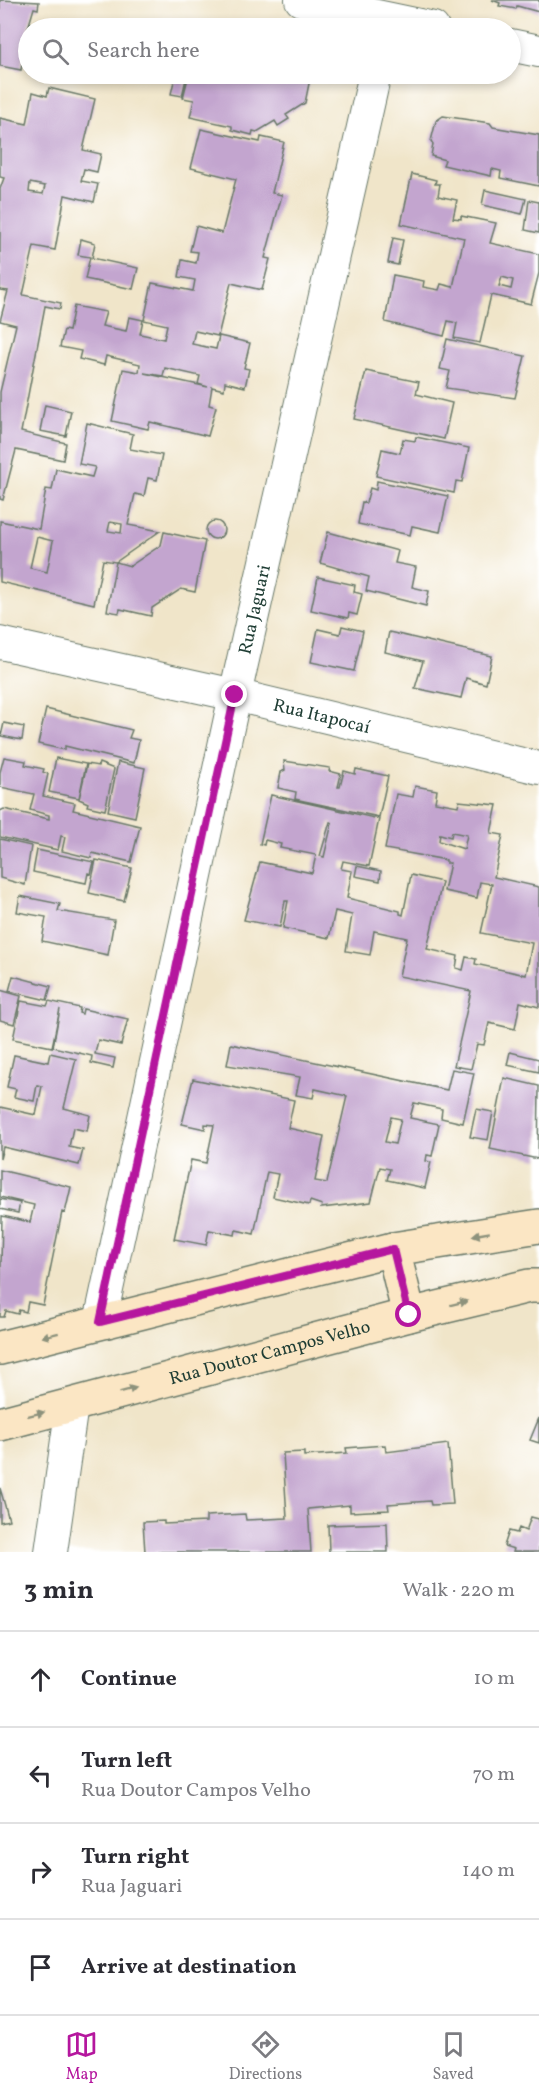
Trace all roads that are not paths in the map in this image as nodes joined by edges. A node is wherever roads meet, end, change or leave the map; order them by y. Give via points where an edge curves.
1 (301, 0) edge
2 (388, 16) edge
3 (521, 47) edge
4 (539, 51) edge
5 (373, 84) edge
6 (0, 643) edge
7 (235, 695) junction
8 (539, 768) edge
9 (539, 1226) edge
10 (393, 1249) junction
11 (539, 1286) edge
12 (409, 1315) junction
13 (100, 1322) junction
14 (0, 1348) edge
15 (72, 1405) junction
16 (0, 1424) edge
17 (51, 1552) edge

1 - 2 street
3 - 4 street
5 - 7 street, Rua Jaguari
6 - 7 street, Rua Itapocaí
7 - 8 street, Rua Itapocaí
7 - 13 street, Rua Jaguari
9 -> 10 main road
10 - 12 main road
10 - 13 main road
12 -> 11 main road, Rua Doutor Campos Velho
15 -> 12 main road, Rua Doutor Campos Velho
13 -> 14 main road
16 -> 15 main road, Rua Doutor Campos Velho
15 - 17 street

